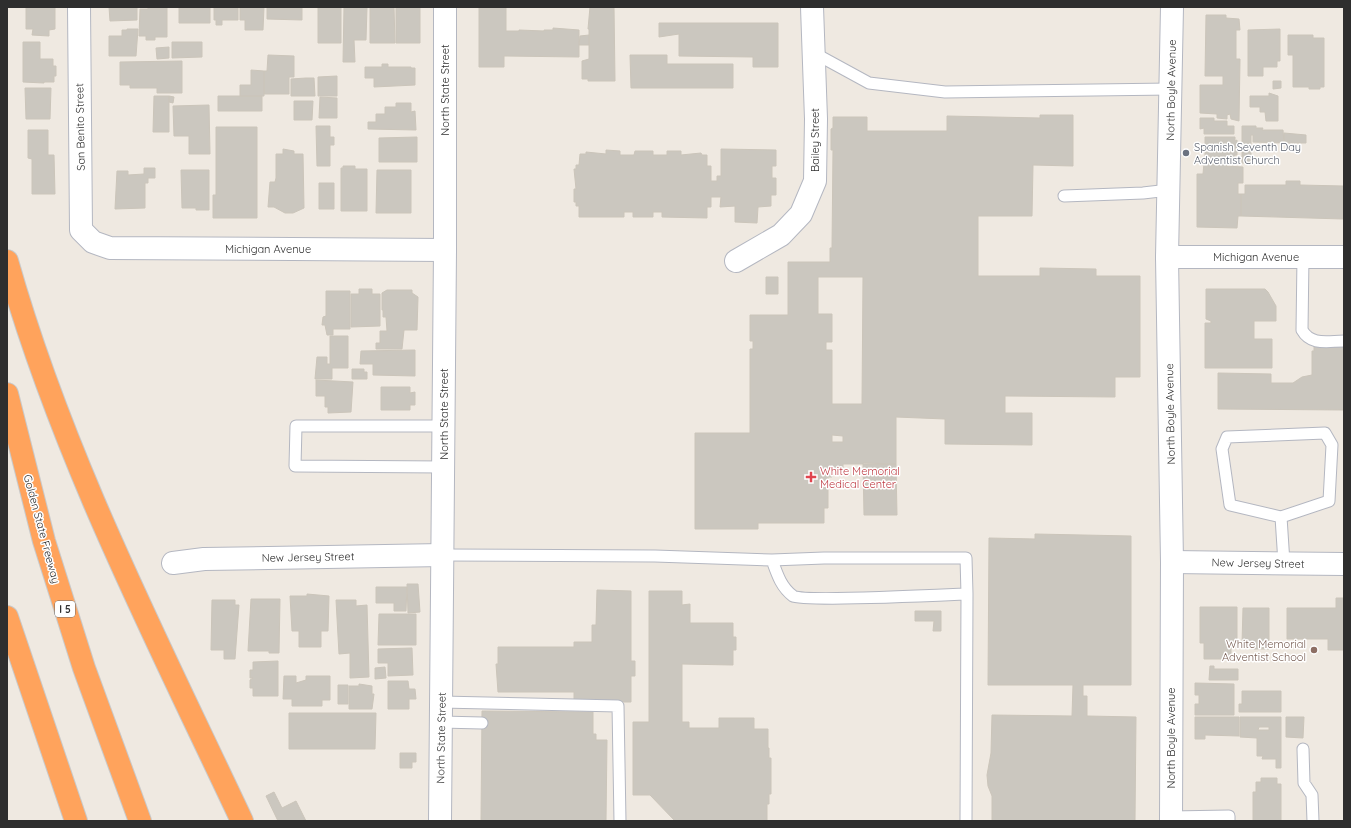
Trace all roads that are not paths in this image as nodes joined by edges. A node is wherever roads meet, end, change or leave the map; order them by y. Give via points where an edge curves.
1 (79, 7) edge
2 (445, 7) edge
3 (812, 7) edge
4 (1172, 7) edge
5 (814, 53) junction
6 (1171, 89) junction
7 (1169, 190) junction
8 (1064, 196) dead end
9 (92, 242) joint
10 (445, 250) junction
11 (1168, 257) junction
12 (1303, 257) junction
13 (1344, 257) edge
14 (7, 261) edge
15 (736, 261) dead end
16 (1344, 341) edge
17 (7, 394) edge
18 (444, 426) junction
19 (444, 467) junction
20 (1281, 517) junction
21 (443, 554) junction
22 (772, 560) junction
23 (1172, 562) junction
24 (173, 563) dead end
25 (1284, 563) junction
26 (1344, 564) edge
27 (967, 594) junction
28 (7, 617) edge
29 (441, 712) junction
30 (482, 723) dead end
31 (1303, 750) dead end
32 (1171, 819) edge
33 (76, 821) edge
34 (140, 821) edge
35 (242, 821) edge
36 (440, 821) edge
37 (620, 821) edge
38 (966, 821) edge
39 (1229, 821) edge
40 (1313, 821) edge

1 - 9 street, San Benito Street via 81,230
2 - 10 street, North State Street
3 - 5 street, Bailey Street
4 - 6 street, North Boyle Avenue
5 - 6 lane via 869,83 944,92
5 - 15 street, Bailey Street via 815,181 801,214 781,235
6 - 7 street, North Boyle Avenue
7 - 8 lane
7 - 11 street, North Boyle Avenue
9 - 10 street, Michigan Avenue via 110,248
10 - 18 street, North State Street
11 - 12 street, Michigan Avenue
11 - 23 street, North Boyle Avenue
12 - 13 street, Michigan Avenue
12 - 16 lane via 1302,330 1306,338 1312,342
14 - 35 highway via 22,315 88,490
17 - 34 highway, Golden State Freeway / I 5 via 46,548 84,668
18 - 19 street, North State Street
18 - 19 lane via 296,426 295,466
19 - 21 street, North State Street
20 - 20 lane via 1329,501 1332,445 1325,433 1227,437 1222,449 1230,505
20 - 25 lane
21 - 22 lane
21 - 24 street, New Jersey Street via 204,559
21 - 29 street, North State Street
22 - 27 lane via 783,587 795,597
22 - 27 lane via 966,558
23 - 25 street, New Jersey Street
23 - 32 street, North Boyle Avenue
25 - 26 street, New Jersey Street
27 - 38 lane
28 - 33 highway
29 - 30 lane
29 - 36 street, North State Street
29 - 37 lane via 618,706
31 - 40 lane via 1304,783 1312,795
32 - 39 lane via 1229,816

